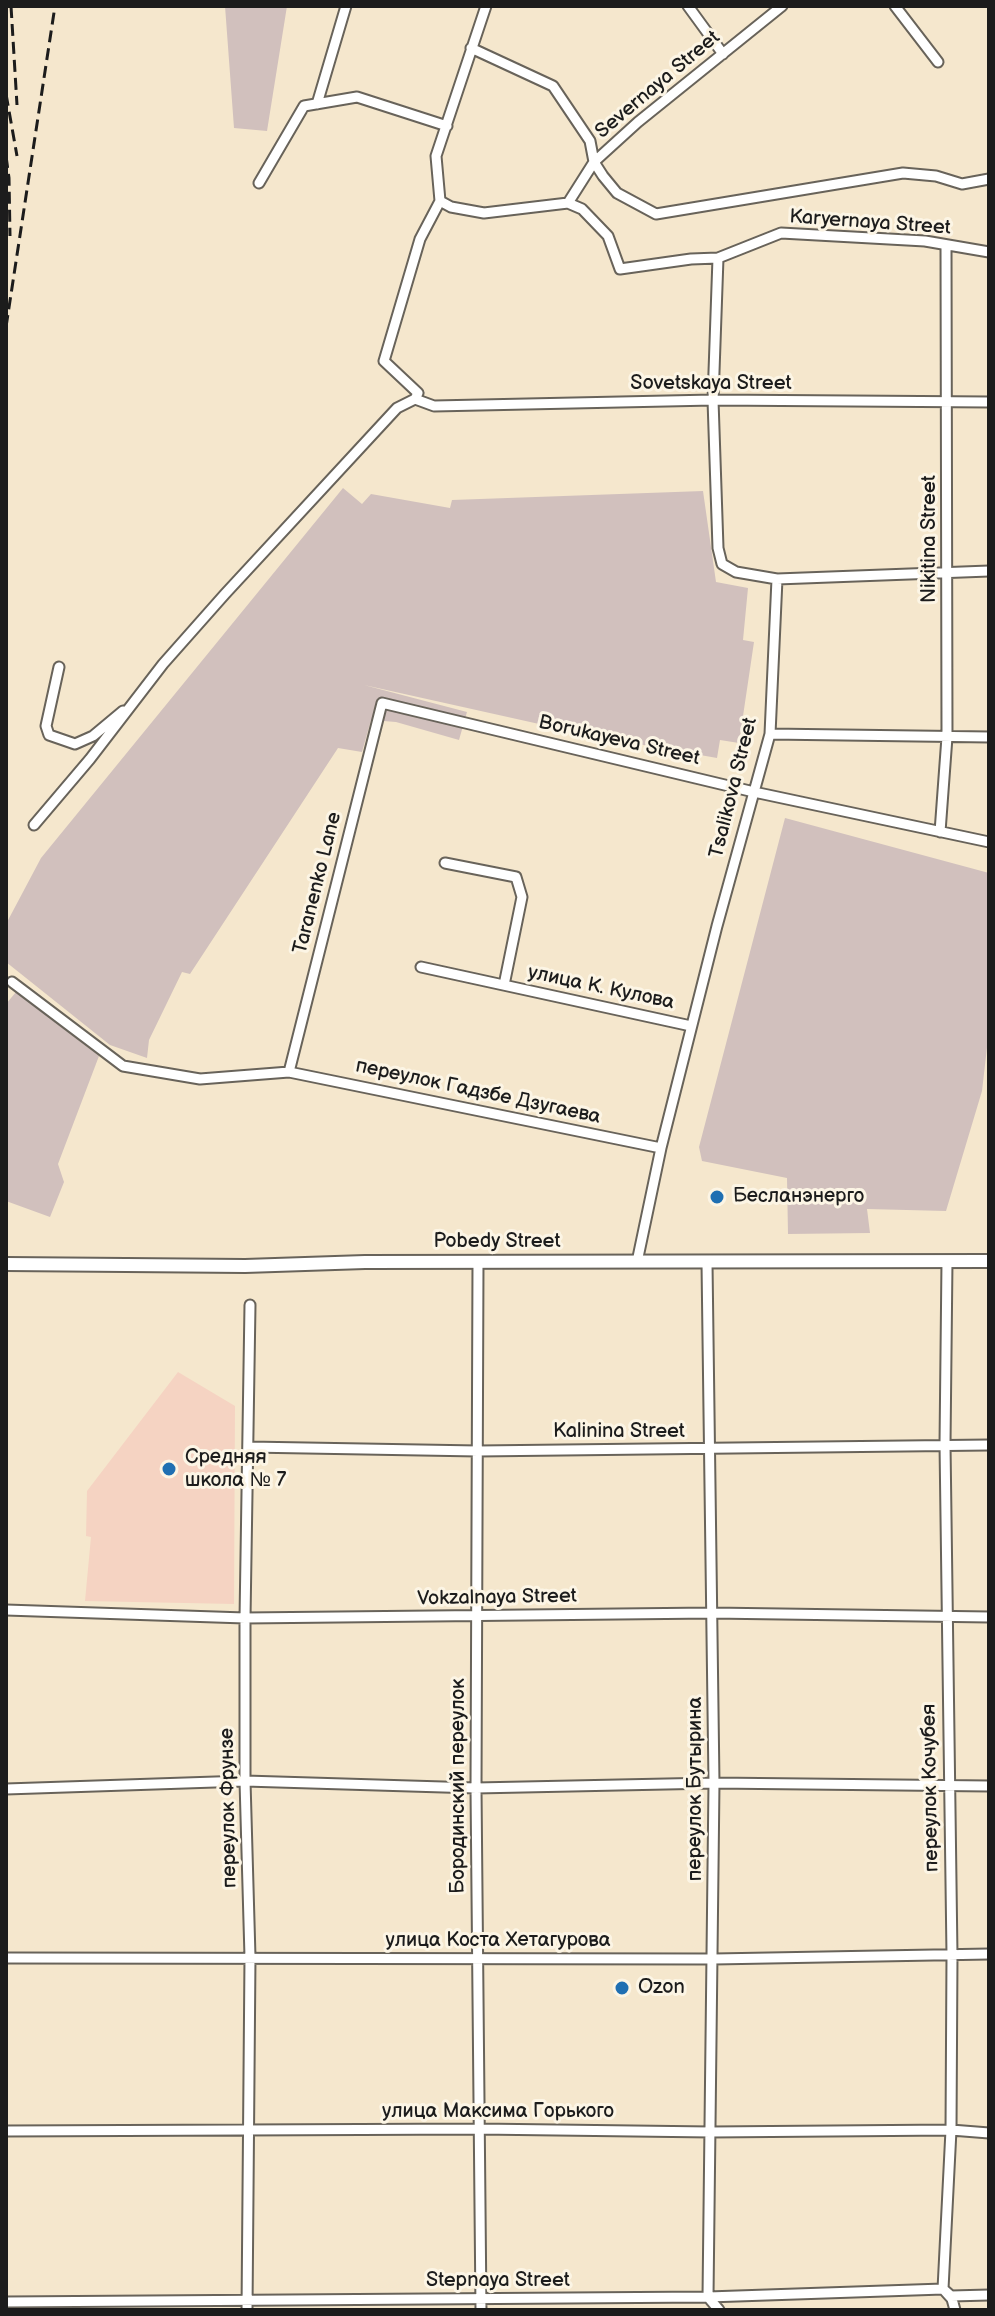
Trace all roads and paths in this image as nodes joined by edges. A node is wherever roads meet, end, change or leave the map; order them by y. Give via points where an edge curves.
1 (346, 6) edge
2 (486, 6) edge
3 (688, 6) edge
4 (782, 6) edge
5 (895, 6) edge
6 (471, 48) junction
7 (723, 54) junction
8 (938, 62) dead end
9 (317, 104) junction
10 (447, 126) junction
11 (594, 162) junction
12 (989, 179) edge
13 (259, 183) dead end
14 (440, 201) junction
15 (568, 203) junction
16 (946, 245) junction
17 (989, 252) edge
18 (718, 258) junction
19 (415, 399) junction
20 (713, 400) junction
21 (989, 402) edge
22 (946, 403) junction
23 (948, 571) junction
24 (989, 571) edge
25 (777, 579) junction
26 (59, 667) dead end
27 (382, 703) joint
28 (130, 707) junction
29 (770, 734) junction
30 (947, 737) junction
31 (989, 737) edge
32 (754, 792) junction
33 (34, 825) dead end
34 (940, 832) junction
35 (989, 842) edge
36 (445, 863) dead end
37 (421, 967) dead end
38 (12, 982) dead end
39 (504, 985) junction
40 (691, 1026) junction
41 (289, 1072) junction
42 (661, 1148) junction
43 (947, 1261) junction
44 (989, 1261) edge
45 (637, 1262) junction
46 (478, 1263) junction
47 (707, 1263) junction
48 (6, 1264) edge
49 (250, 1305) dead end
50 (945, 1444) junction
51 (989, 1445) edge
52 (249, 1447) junction
53 (710, 1449) junction
54 (478, 1451) junction
55 (6, 1610) edge
56 (712, 1613) junction
57 (477, 1616) junction
58 (948, 1617) junction
59 (989, 1617) edge
60 (245, 1618) junction
61 (245, 1781) junction
62 (714, 1783) junction
63 (948, 1786) junction
64 (989, 1786) edge
65 (476, 1788) junction
66 (6, 1789) edge
67 (989, 1954) edge
68 (952, 1955) junction
69 (250, 1957) junction
70 (6, 1958) edge
71 (477, 1959) junction
72 (714, 1959) junction
73 (248, 2129) junction
74 (479, 2129) junction
75 (951, 2130) junction
76 (6, 2131) edge
77 (711, 2132) junction
78 (989, 2133) edge
79 (943, 2289) junction
80 (989, 2295) edge
81 (708, 2297) junction
82 (481, 2299) junction
83 (6, 2302) edge
84 (248, 2305) edge
85 (481, 2310) edge
86 (719, 2310) edge
87 (955, 2310) edge

1 - 9 street
2 - 6 street
3 - 7 street
4 - 7 street, Severnaya Street
5 - 8 street
6 - 10 street
6 - 11 street via 553,86 590,141
7 - 11 street, Severnaya Street
9 - 10 street via 357,97
9 - 13 street via 304,106
10 - 14 street via 436,156
11 - 12 street via 617,193 656,214 903,173 962,184
11 - 15 street, Severnaya Street
14 - 15 street via 484,213
14 - 19 street via 420,239 384,361 418,393
15 - 18 street, Karyernaya Street via 582,209 608,236 620,269
16 - 17 street, Karyernaya Street
16 - 18 street, Karyernaya Street via 781,233
16 - 22 street, Nikitina Street
18 - 20 street
19 - 20 street, Sovetskaya Street via 434,406
19 - 28 street via 397,408 318,490
20 - 22 street, Sovetskaya Street
20 - 25 street via 722,564 736,572
21 - 22 street, Sovetskaya Street
22 - 23 street, Nikitina Street
23 - 24 street
23 - 25 street
23 - 30 street, Nikitina Street
25 - 29 street, Tsalikova Street
26 - 28 street via 46,726 49,735 75,744
27 - 32 street, Borukayeva Street
27 - 41 street, Taranenko Lane
28 - 33 street
29 - 30 street
29 - 32 street, Tsalikova Street
30 - 31 street
30 - 34 street, Nikitina Street
32 - 34 street, Borukayeva Street
32 - 40 street, Tsalikova Street
34 - 35 street, Borukayeva Street
36 - 39 street, улица К. Кулова via 516,877 522,897
37 - 39 street, улица К. Кулова
38 - 41 street, переулок Гадзбе Дзугаева via 123,1066 200,1079
39 - 40 street, улица К. Кулова
40 - 42 street, Tsalikova Street
41 - 42 street, переулок Гадзбе Дзугаева
42 - 45 street, Tsalikova Street
43 - 44 main road, Pobedy Street
43 - 47 main road, Pobedy Street
43 - 50 street, переулок Кочубея
45 - 46 main road, Pobedy Street
45 - 47 main road, Pobedy Street
46 - 48 main road, Pobedy Street
46 - 54 street, Бородинский переулок
47 - 53 street, переулок Бутырина
49 - 52 street, переулок Фрунзе
50 - 51 street, Kalinina Street
50 - 53 street, Kalinina Street
50 - 58 street, переулок Кочубея
52 - 54 street, Kalinina Street
52 - 60 street, переулок Фрунзе
53 - 54 street, Kalinina Street
53 - 56 street, переулок Бутырина
54 - 57 street, Бородинский переулок
55 - 60 street, Vokzalnaya Street
56 - 57 street, Vokzalnaya Street
56 - 58 street, Vokzalnaya Street
56 - 62 street, переулок Бутырина
57 - 60 street, Vokzalnaya Street
57 - 65 street, Бородинский переулок
58 - 59 street, Vokzalnaya Street
58 - 63 street, переулок Кочубея
60 - 61 street, переулок Фрунзе
61 - 65 street
61 - 66 street
61 - 69 street, переулок Фрунзе
62 - 63 street
62 - 65 street
62 - 72 street, переулок Бутырина
63 - 64 street
63 - 68 street, переулок Кочубея
65 - 71 street, Бородинский переулок
67 - 68 street, улица Коста Хетагурова
68 - 72 street, улица Коста Хетагурова
68 - 75 street, переулок Кочубея
69 - 70 street, улица Коста Хетагурова
69 - 71 street, улица Коста Хетагурова
69 - 73 street, переулок Фрунзе
71 - 72 street, улица Коста Хетагурова
71 - 74 street, Бородинский переулок
72 - 77 street, переулок Бутырина
73 - 74 street, улица Максима Горького
73 - 76 street, улица Максима Горького
73 - 84 street, переулок Фрунзе
74 - 77 street, улица Максима Горького
74 - 82 street, Бородинский переулок
75 - 77 street, улица Максима Горького
75 - 78 street, улица Максима Горького
75 - 79 street, переулок Кочубея
77 - 81 street, переулок Бутырина
79 - 80 street, Stepnaya Street via 951,2296
79 - 81 street, Stepnaya Street
79 - 87 street
81 - 82 street, Stepnaya Street
81 - 86 street
82 - 84 street, Stepnaya Street
82 - 85 street, Бородинский переулок
83 - 84 street, Stepnaya Street

